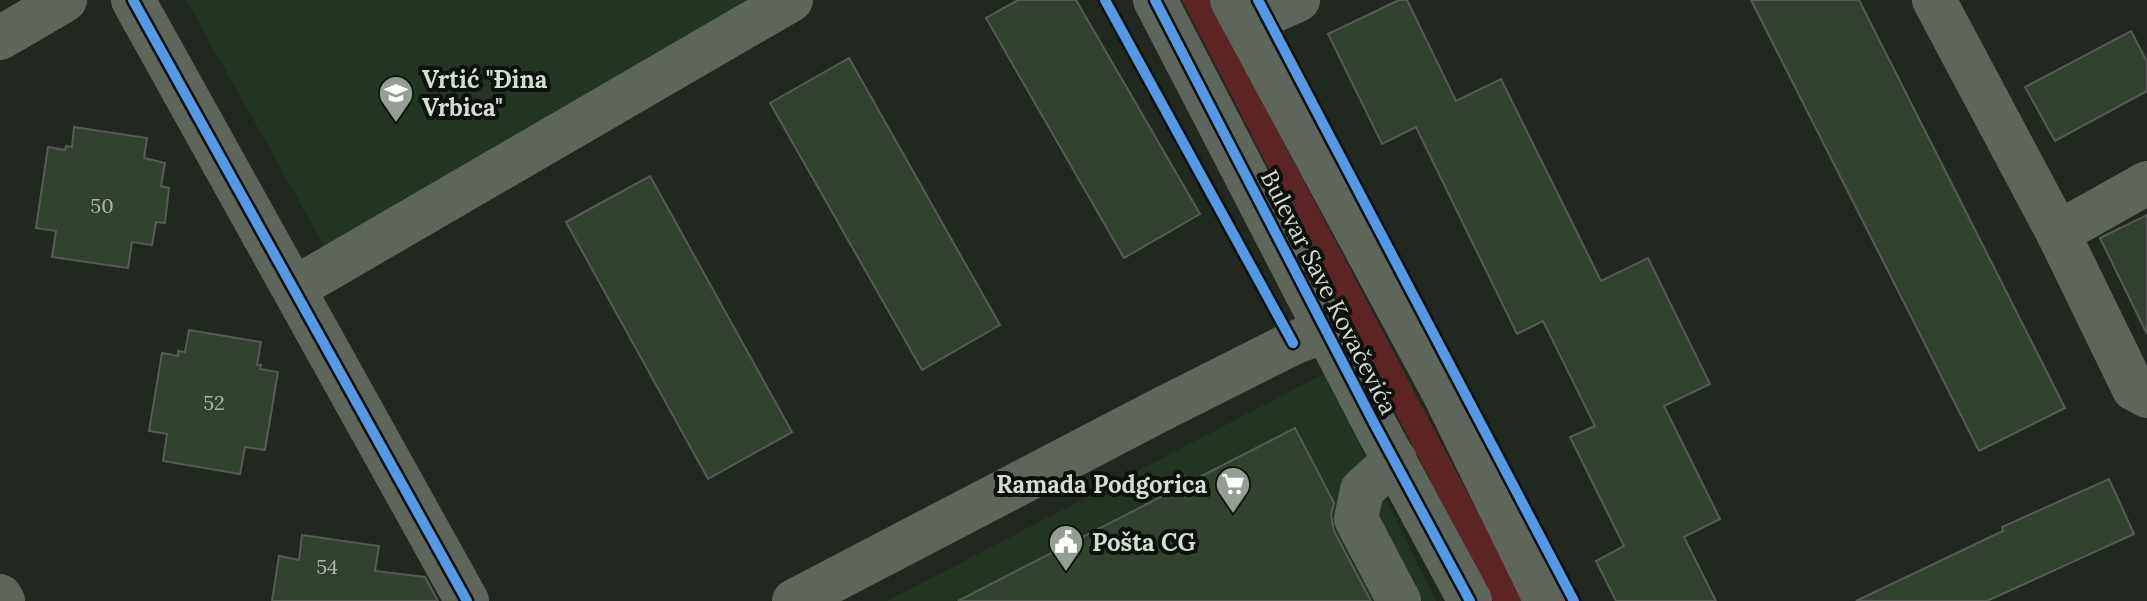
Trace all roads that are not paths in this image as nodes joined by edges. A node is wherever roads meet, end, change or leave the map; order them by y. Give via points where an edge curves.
1 (65, 0) edge
2 (133, 0) edge
3 (791, 0) edge
4 (1155, 0) edge
5 (1298, 0) edge
6 (1934, 0) edge
7 (1238, 12) edge
8 (0, 38) edge
9 (2147, 183) edge
10 (2058, 233) junction
11 (295, 288) junction
12 (1328, 330) junction
13 (2147, 396) edge
14 (1395, 460) junction
15 (0, 596) edge
16 (3, 601) edge
17 (467, 601) edge
18 (794, 601) edge
19 (1399, 601) edge
20 (1470, 601) edge
21 (1546, 601) edge

1 - 8 street
2 - 11 street
3 - 11 street
4 - 12 street, Bulevar Save Kovačevića
5 - 7 street
6 - 10 street
7 - 21 street, Bulevar Save Kovačevića via 1444,393
9 - 10 street
10 - 13 street via 2134,389
11 - 17 street
12 - 14 street, Bulevar Save Kovačevića
12 - 18 street via 1160,410
14 - 19 street via 1362,490 1356,519
14 - 20 street, Bulevar Save Kovačevića
15 - 16 street

